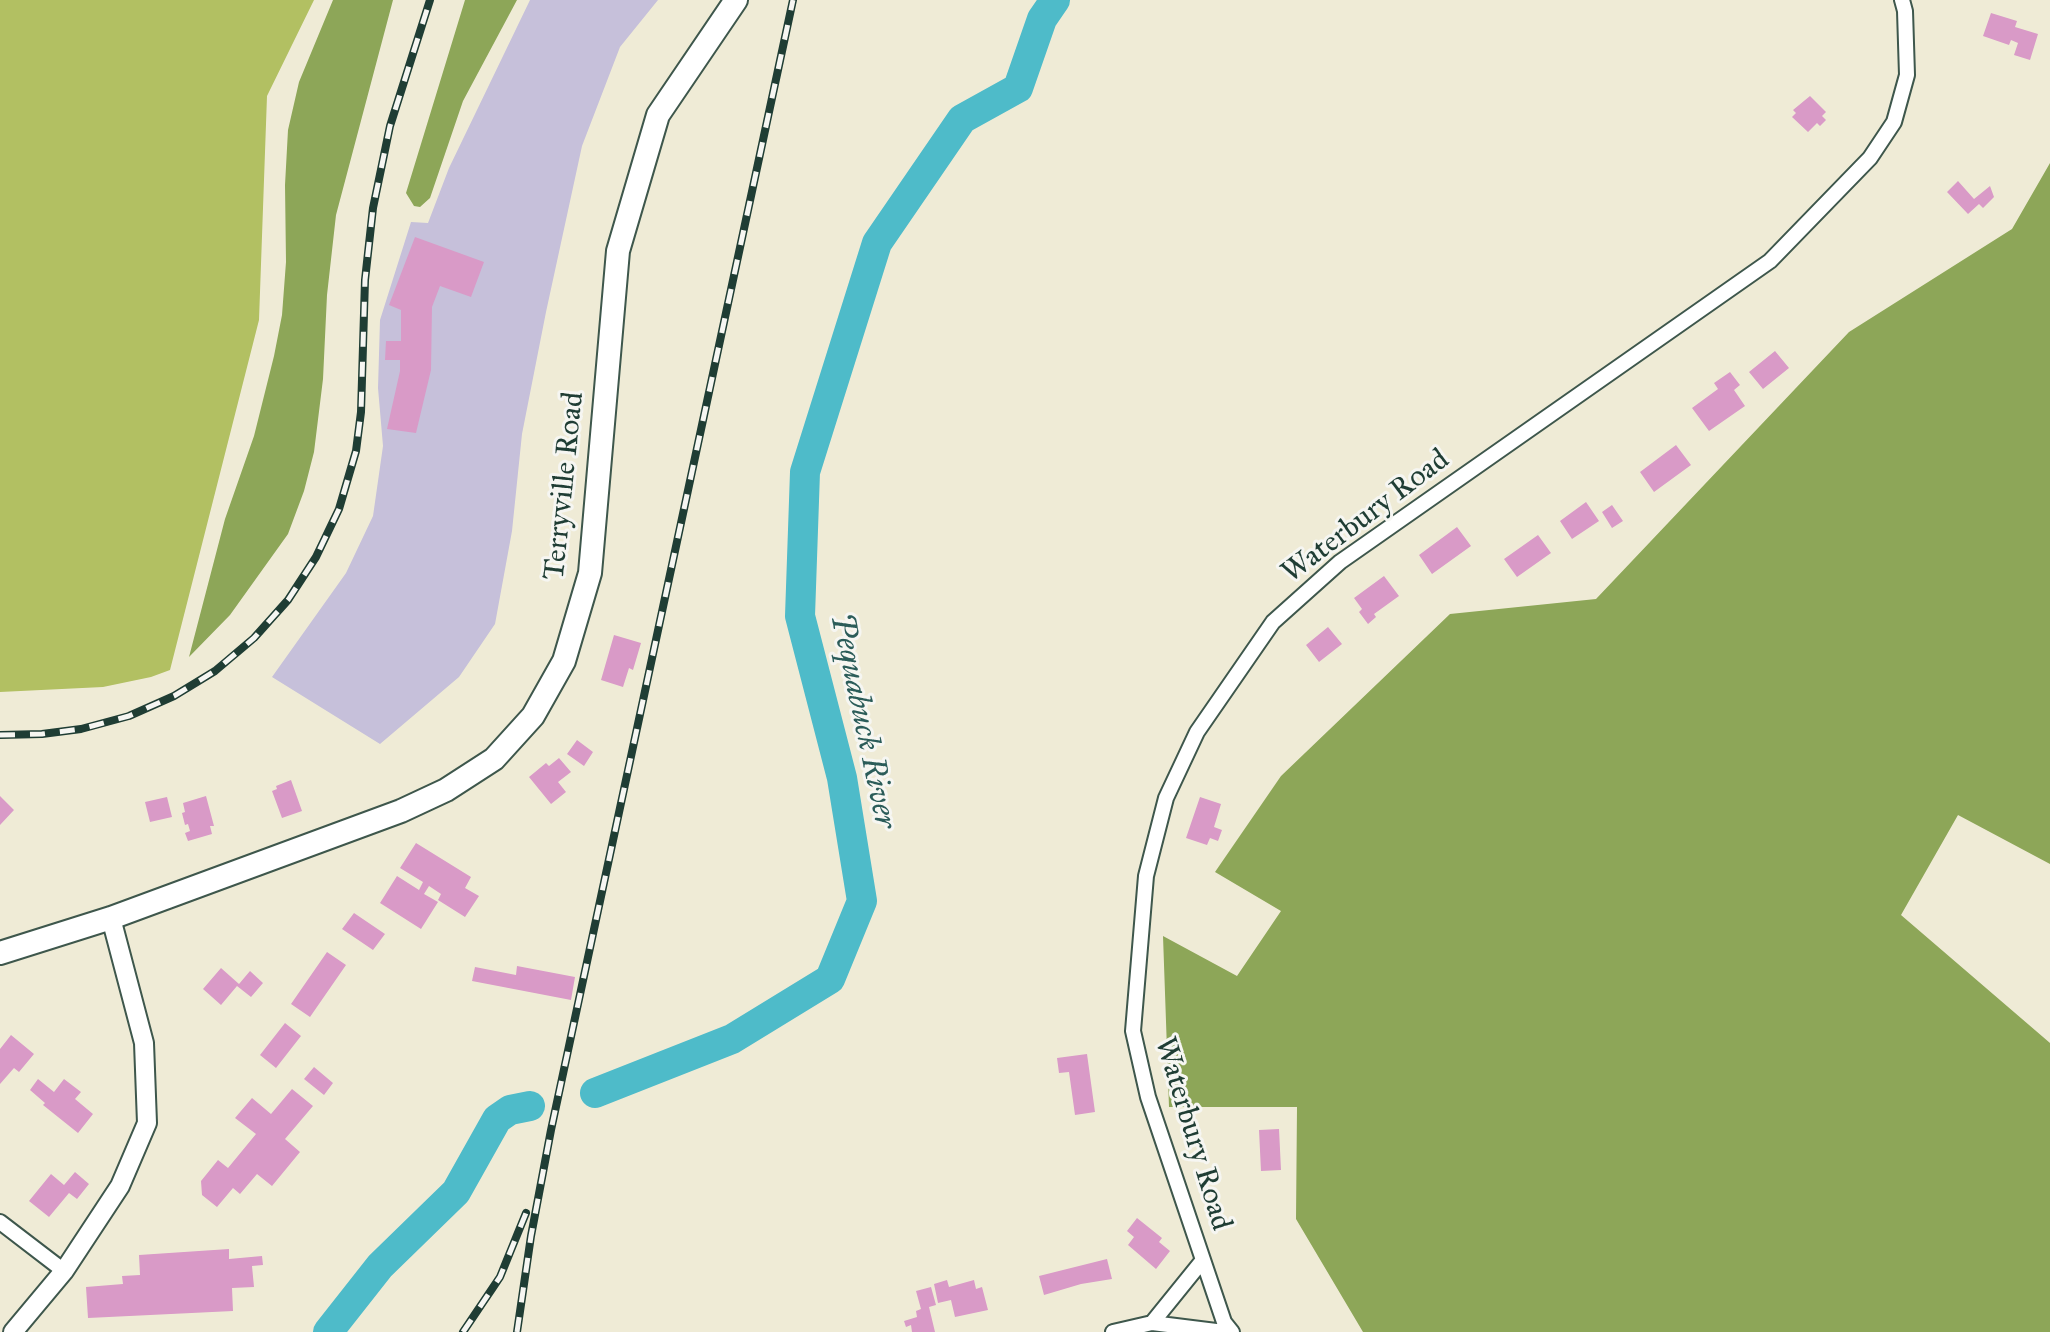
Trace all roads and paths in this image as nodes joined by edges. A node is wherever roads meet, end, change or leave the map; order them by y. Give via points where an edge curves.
1 (736, 0) edge
2 (1902, 0) edge
3 (111, 918) junction
4 (0, 953) edge
5 (0, 1222) edge
6 (1203, 1260) junction
7 (64, 1271) junction
8 (1152, 1323) junction
9 (1227, 1329) edge
10 (13, 1332) edge
11 (1113, 1332) edge

1 - 3 highway, Terryville Road via 658,115 618,251 590,573 564,661 533,716 494,759 446,790
2 - 6 street, Waterbury Road via 1907,75 1894,122 1870,158 1770,261 1340,562 1273,622 1197,732 1166,798 1146,876 1133,1031 1148,1097
3 - 4 highway, Terryville Road
3 - 7 main road via 144,1043 147,1123 120,1186
5 - 7 street
6 - 8 street
6 - 9 street, Waterbury Road
7 - 10 main road
8 - 9 street
8 - 11 street

